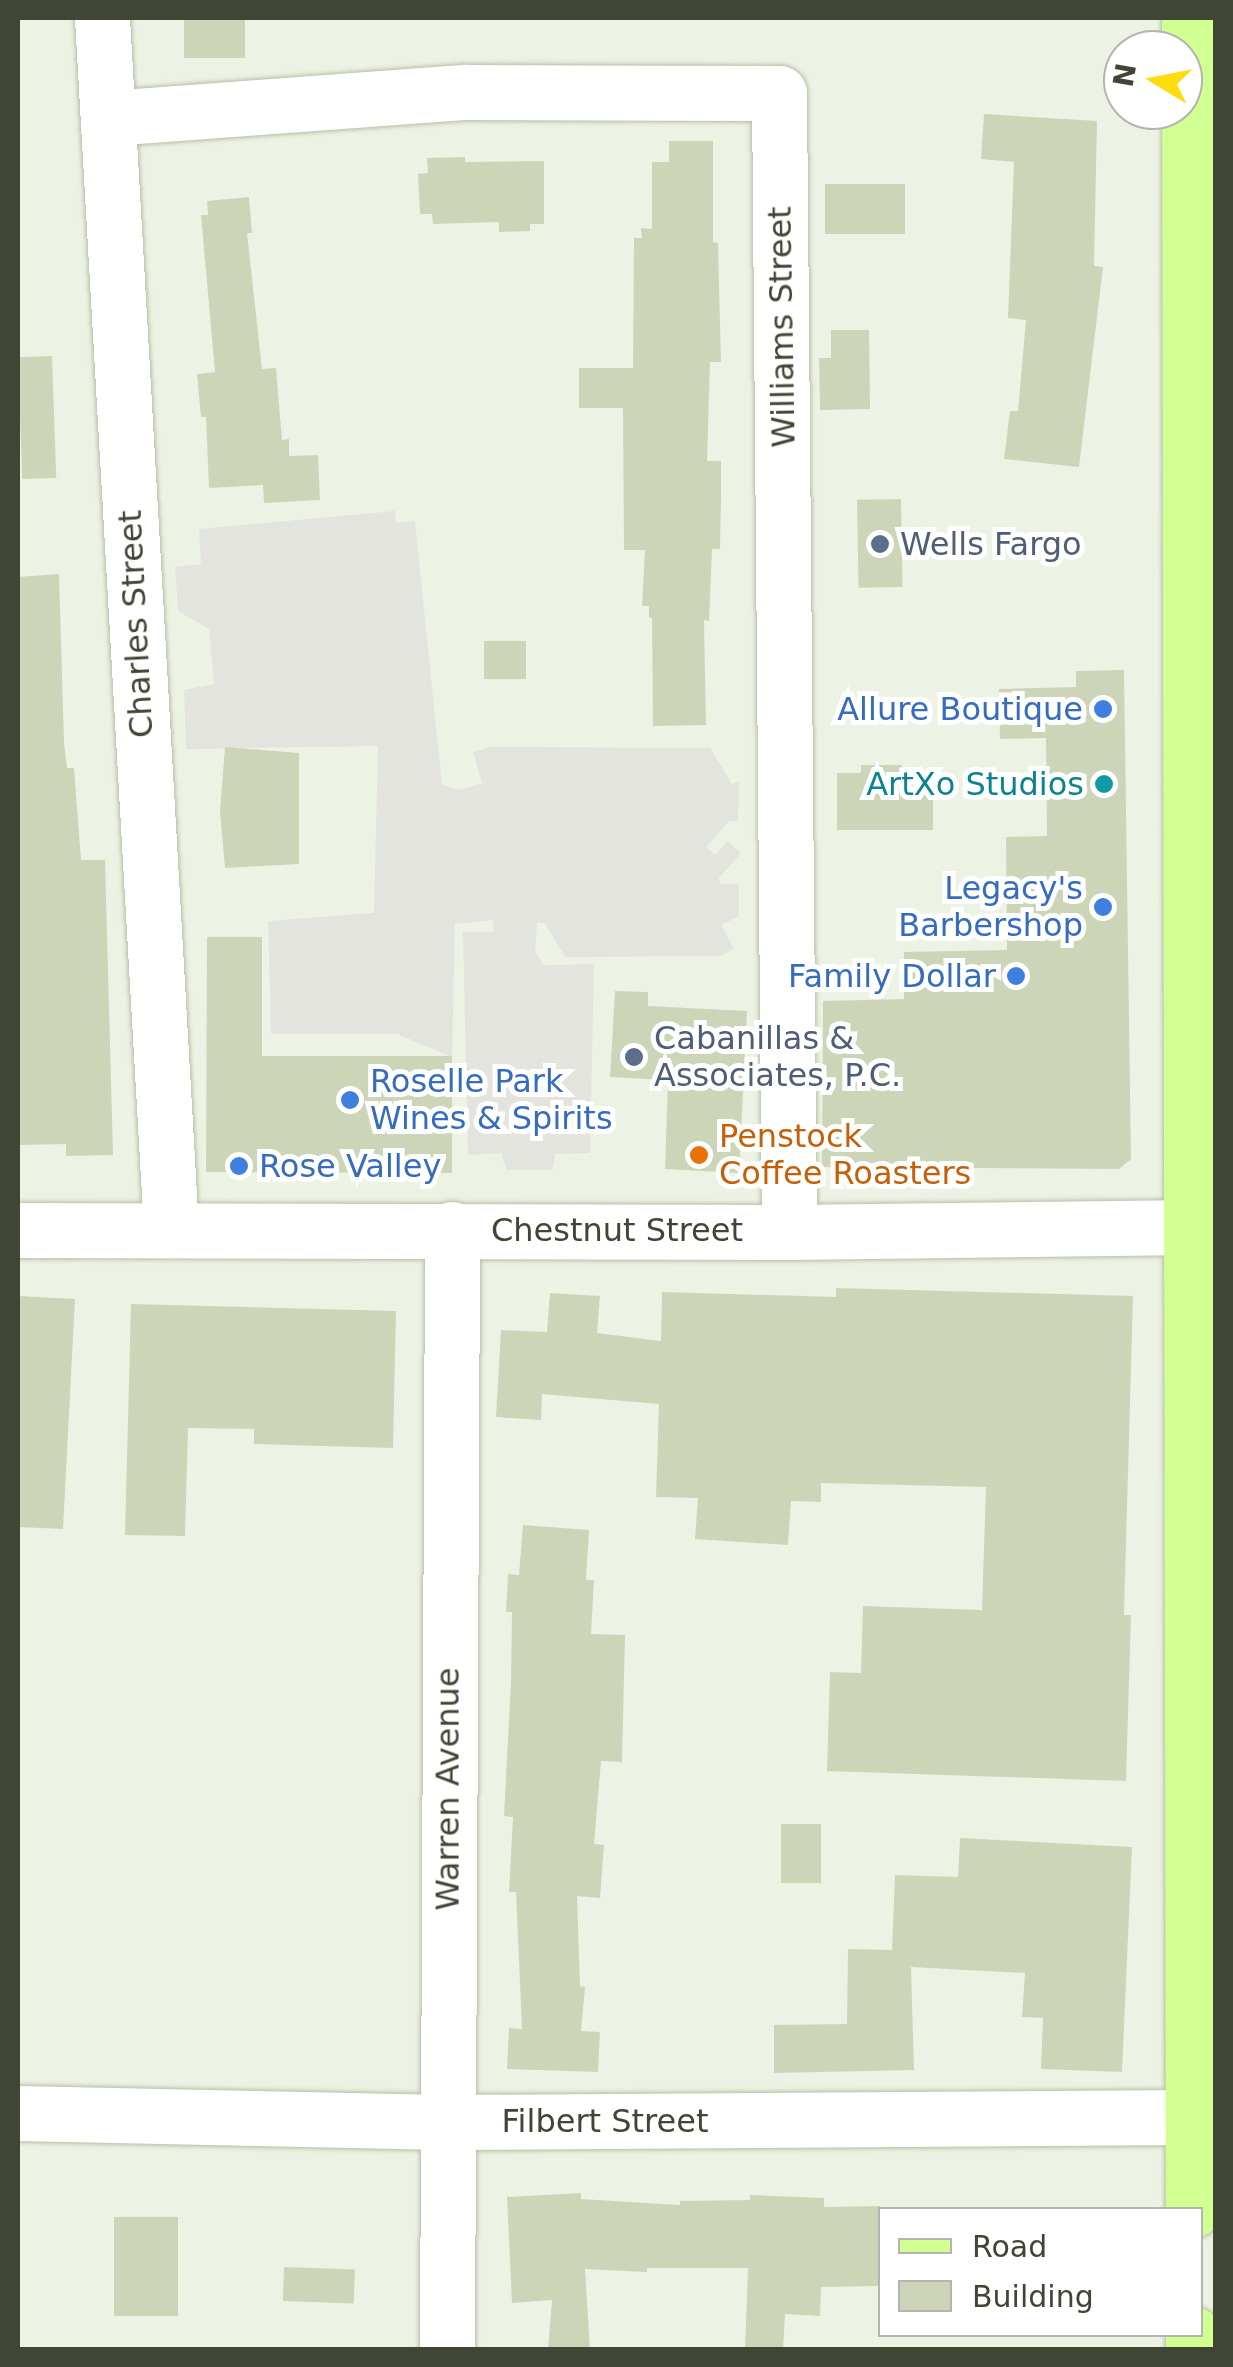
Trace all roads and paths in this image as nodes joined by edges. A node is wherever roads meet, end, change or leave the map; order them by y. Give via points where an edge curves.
1 (102, 18) edge
2 (1189, 18) edge
3 (109, 118) junction
4 (1203, 1228) edge
5 (452, 1229) junction
6 (18, 1230) edge
7 (171, 1230) junction
8 (790, 1232) junction
9 (18, 2113) edge
10 (1193, 2117) junction
11 (445, 2122) junction
12 (1193, 2207) edge
13 (448, 2350) edge

1 - 3 street, Charles Street
2 - 4 main road
3 - 7 street, Charles Street
3 - 8 street, Williams Street via 466,92 779,92
4 - 8 street, Chestnut Street
4 - 10 main road
5 - 7 street, Chestnut Street
5 - 8 street, Chestnut Street
5 - 11 street, Warren Avenue
6 - 7 street, Chestnut Street
9 - 11 street, Filbert Street
10 - 11 street, Filbert Street
10 - 12 main road
11 - 13 street, Warren Avenue

